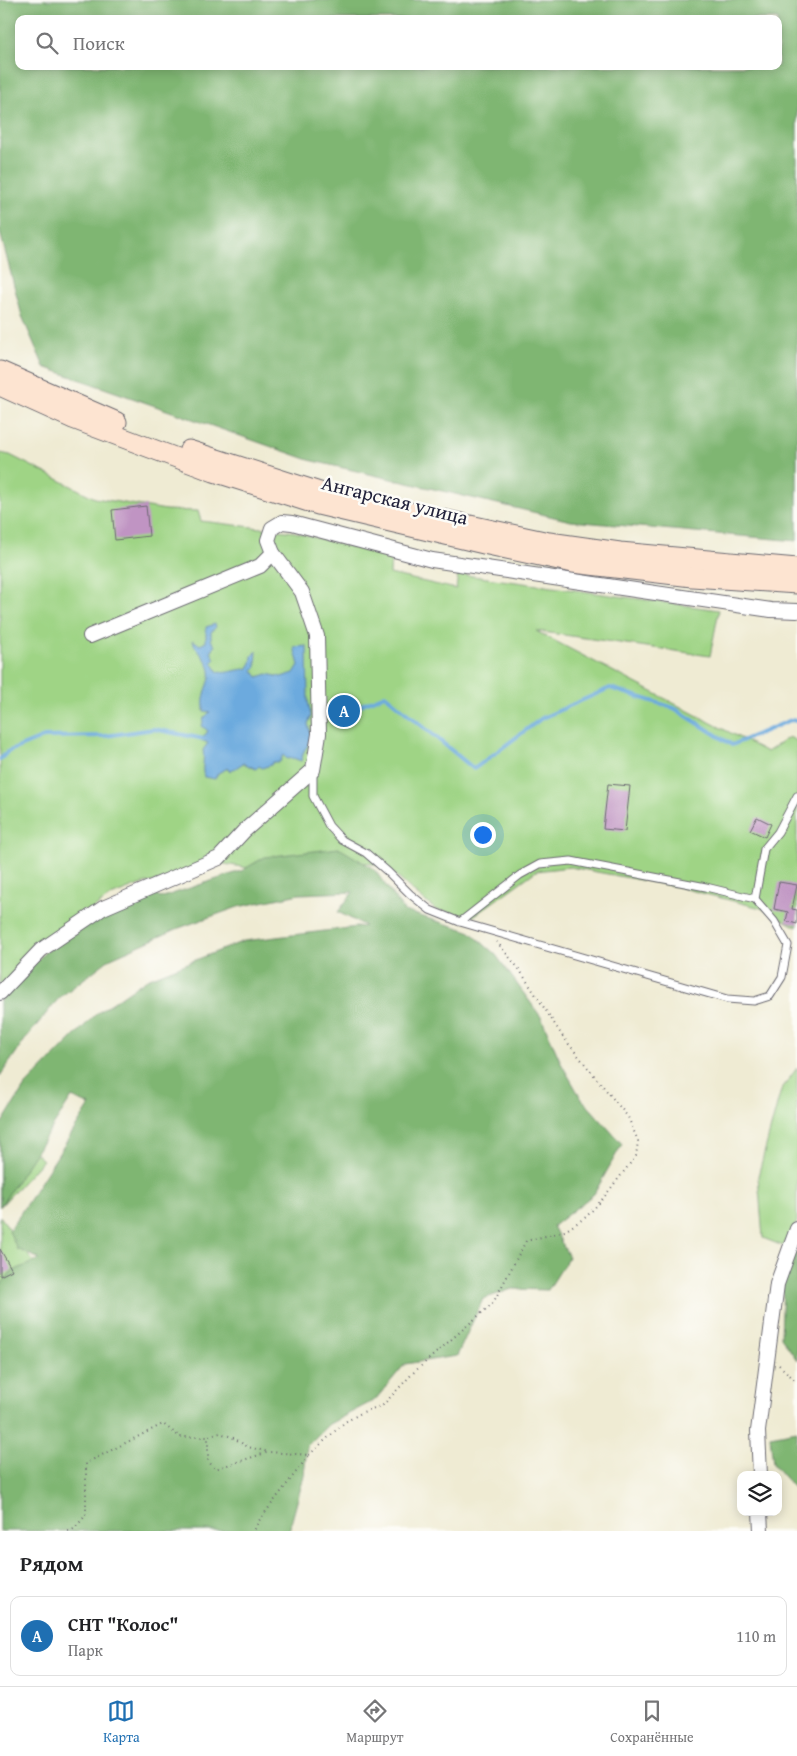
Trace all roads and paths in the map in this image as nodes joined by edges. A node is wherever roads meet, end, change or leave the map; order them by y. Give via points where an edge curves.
1 (0, 371) edge
2 (0, 386) edge
3 (273, 553) junction
4 (797, 568) edge
5 (797, 584) edge
6 (797, 611) edge
7 (90, 636) dead end
8 (313, 770) junction
9 (797, 796) edge
10 (755, 899) junction
11 (460, 922) junction
12 (486, 930) junction
13 (0, 993) edge
14 (797, 1229) edge
15 (768, 1355) junction
16 (797, 1382) edge
17 (208, 1436) junction
18 (269, 1452) junction
19 (309, 1455) junction
20 (760, 1471) edge
21 (760, 1516) edge
22 (68, 1531) edge
23 (254, 1531) edge
24 (761, 1531) edge

1 - 4 main road, Ангарская улица via 161,441 326,494 549,542 639,554
2 - 5 main road, Ангарская улица via 73,419 197,466 318,505 573,563 692,577
3 - 6 street via 268,540 272,528 282,522 292,523 432,560 771,610
3 - 7 street via 260,566
3 - 8 street via 302,592 317,636 320,734
8 - 11 lane via 314,796 329,826 342,840 366,852 430,910
8 - 13 street via 244,831 219,858 103,908 41,950
9 - 10 lane via 778,832 764,849
10 - 11 lane via 571,861 540,864 520,875
10 - 12 lane via 774,920 788,945 782,978 770,996 754,1001 727,999
11 - 12 lane
12 - 19 path via 519,969 563,1037 628,1117 638,1142 636,1156 586,1218 565,1231 526,1241 493,1303 413,1373 383,1405 345,1422
14 - 15 street via 777,1284
15 - 16 path
15 - 20 street via 758,1431
17 - 18 path via 220,1432 248,1447
17 - 18 path via 208,1461 215,1469
17 - 22 path via 180,1437 163,1424 86,1462 86,1515
18 - 19 path
19 - 23 path
21 - 24 street

